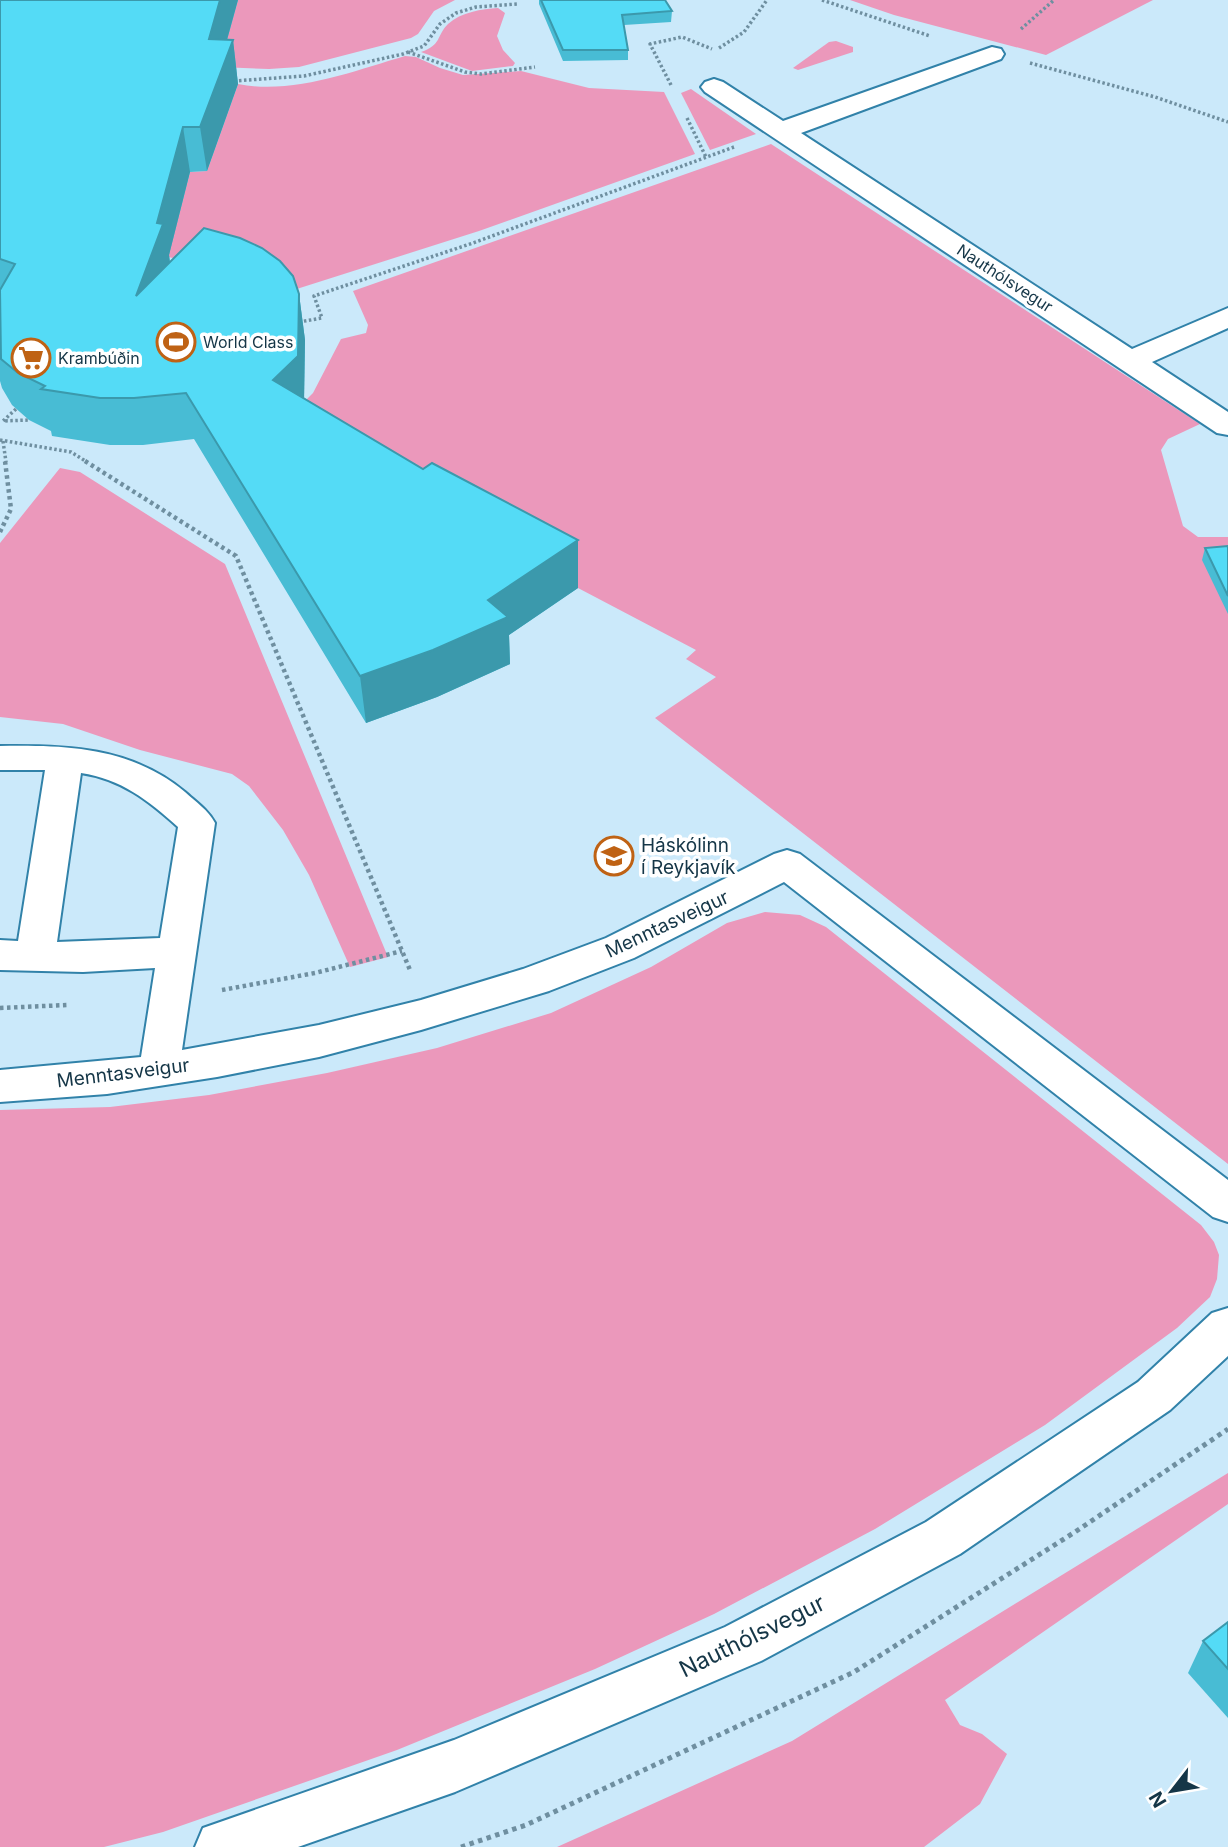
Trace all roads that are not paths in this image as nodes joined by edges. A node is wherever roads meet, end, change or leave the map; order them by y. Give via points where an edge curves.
1 (992, 54) dead end
2 (714, 87) dead end
3 (781, 131) junction
4 (1228, 317) edge
5 (1130, 360) junction
6 (1228, 426) edge
7 (0, 758) edge
8 (65, 758) junction
9 (179, 952) junction
10 (18, 956) edge
11 (159, 1070) junction
12 (0, 1086) edge
13 (1228, 1204) edge
14 (1228, 1327) edge
15 (222, 1847) edge

1 - 3 street
2 - 3 street, Nauthólsvegur
3 - 5 street, Nauthólsvegur
4 - 5 street
5 - 6 street, Nauthólsvegur
7 - 8 street
8 - 9 street via 119,769 150,783 197,823
8 - 10 street
9 - 10 street
9 - 11 street
11 - 12 street, Menntasveigur
11 - 13 street, Menntasveigur via 319,1041 535,980 620,948 788,864
14 - 15 street, Nauthólsvegur via 1154,1396 943,1538 743,1644 455,1766

